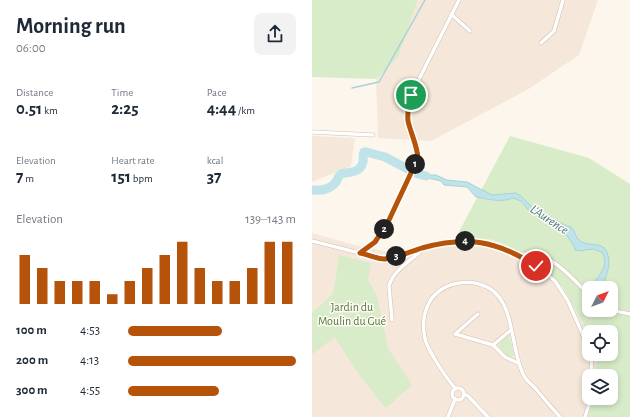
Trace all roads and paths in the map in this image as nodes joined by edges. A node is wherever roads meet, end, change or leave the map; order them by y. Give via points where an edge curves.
1 (459, 0) edge
2 (563, 0) edge
3 (451, 14) junction
4 (470, 30) dead end
5 (541, 43) dead end
6 (312, 132) edge
7 (373, 135) dead end
8 (312, 241) edge
9 (422, 248) junction
10 (360, 253) junction
11 (519, 255) junction
12 (544, 258) junction
13 (556, 263) junction
14 (536, 266) junction
15 (541, 269) junction
16 (582, 288) edge
17 (618, 312) edge
18 (478, 314) dead end
19 (630, 314) edge
20 (392, 320) dead end
21 (511, 330) junction
22 (582, 333) edge
23 (494, 345) junction
24 (518, 363) junction
25 (455, 388) junction
26 (464, 394) junction
27 (455, 399) junction
28 (589, 405) edge
29 (448, 417) edge
30 (488, 417) edge
31 (560, 417) edge
32 (585, 417) edge

1 - 3 street
2 - 5 street via 554,31
3 - 4 street
3 - 10 street via 411,95 408,108 408,120 418,158 389,220 375,242
6 - 7 street
8 - 10 street
9 - 10 street via 383,259
9 - 11 street via 447,242 469,241 490,244
9 - 20 street via 390,281
11 - 12 street via 527,253
11 - 14 street
12 - 13 street
12 - 14 street
13 - 15 street via 546,264
13 - 16 street
14 - 15 street
15 - 22 street via 555,282 568,301
17 - 19 street
18 - 23 street via 455,334
21 - 23 street
21 - 24 street
21 - 25 street via 506,308 489,288 465,282 441,289 432,298 423,319 426,341 446,379
23 - 24 street via 505,357
24 - 31 street via 525,377
25 - 26 street via 462,389
25 - 27 street via 452,392
26 - 27 street via 462,399
26 - 30 street
27 - 29 street
28 - 32 street

